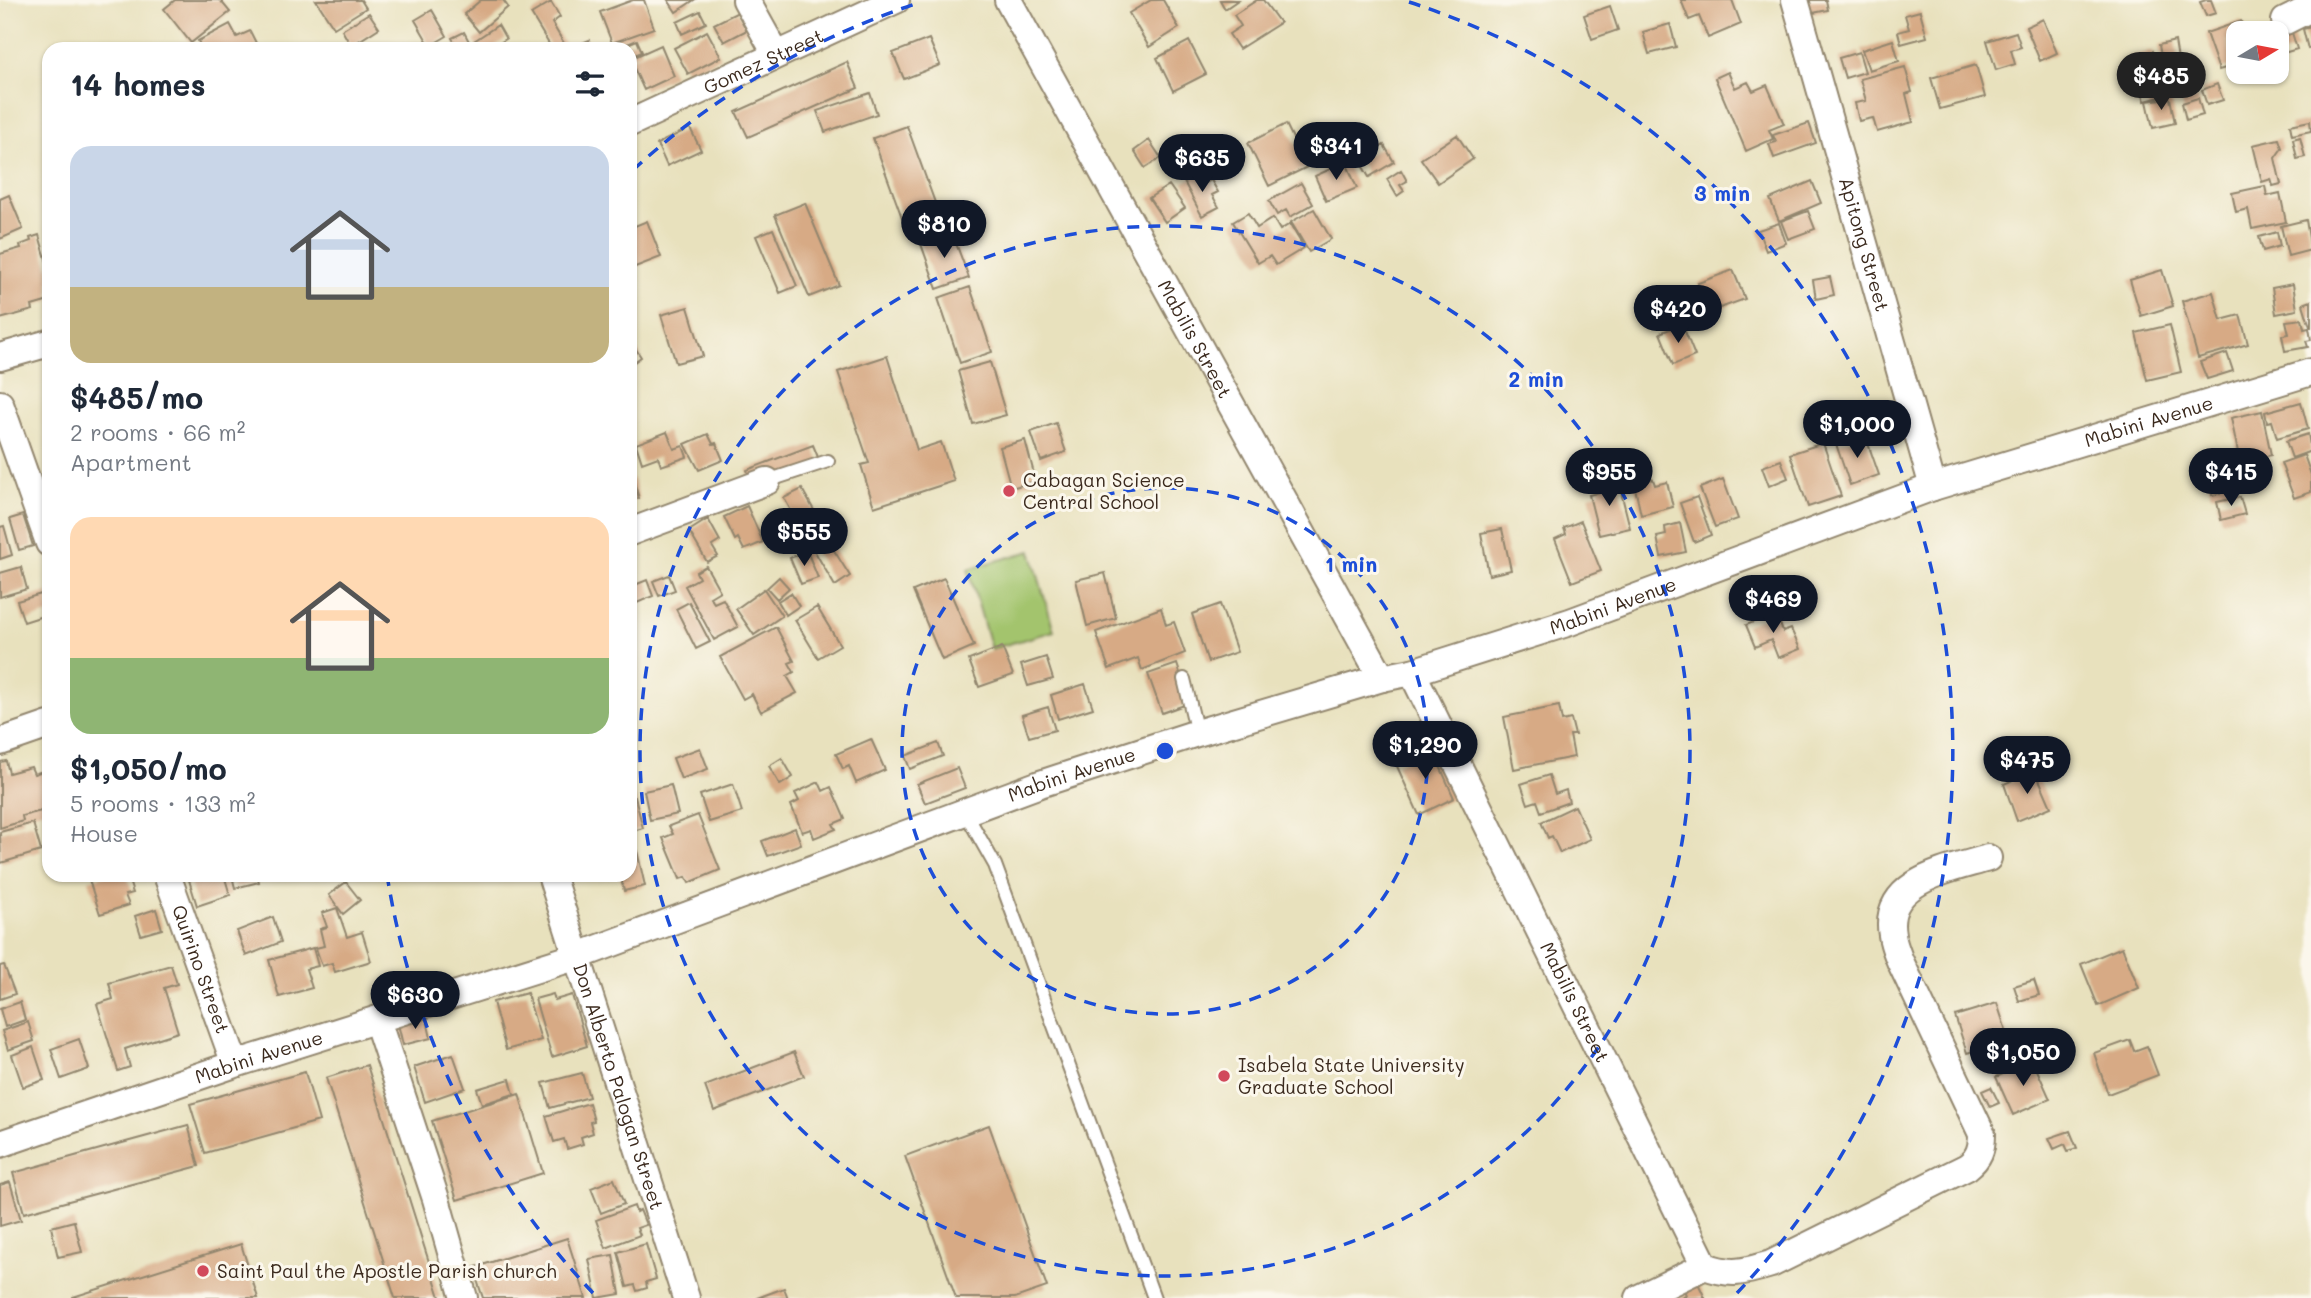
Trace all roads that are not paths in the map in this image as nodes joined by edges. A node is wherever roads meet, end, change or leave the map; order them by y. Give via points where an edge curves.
1 (746, 0) edge
2 (897, 0) edge
3 (1008, 0) edge
4 (1794, 0) edge
5 (2311, 8) edge
6 (2285, 21) dead end
7 (776, 54) junction
8 (637, 120) edge
9 (42, 345) edge
10 (0, 357) edge
11 (2311, 372) edge
12 (0, 404) edge
13 (828, 461) dead end
14 (767, 481) joint
15 (1934, 487) junction
16 (42, 523) edge
17 (637, 529) edge
18 (1412, 672) junction
19 (1382, 678) junction
20 (1184, 679) dead end
21 (42, 727) edge
22 (1197, 733) junction
23 (0, 742) edge
24 (965, 812) junction
25 (1988, 858) dead end
26 (169, 882) edge
27 (553, 882) edge
28 (578, 957) junction
29 (377, 1020) junction
30 (234, 1064) junction
31 (0, 1144) edge
32 (1705, 1266) junction
33 (464, 1298) edge
34 (687, 1298) edge
35 (1154, 1298) edge
36 (1639, 1298) edge

1 - 7 street
2 - 7 street, Gomez Street
3 - 19 street, Mabilis Street
4 - 15 street, Apitong Street
5 - 6 street
7 - 8 street, Gomez Street
9 - 10 street
11 - 15 street, Mabini Avenue
12 - 16 street
13 - 14 lane
14 - 17 street
15 - 18 street, Mabini Avenue via 1570,622
18 - 19 street, Mabini Avenue
18 - 32 street, Mabilis Street
19 - 22 street, Mabini Avenue
20 - 22 lane
21 - 23 street
22 - 24 street, Mabini Avenue
24 - 28 street, Mabini Avenue
24 - 35 lane via 995,865
25 - 32 street via 1930,876 1902,893 1894,908 1891,933 1982,1134 1975,1161 1770,1265 1740,1273
26 - 30 street, Quirino Street
27 - 28 street, Don Alberto Palogan Street
28 - 29 street, Mabini Avenue
28 - 34 street, Don Alberto Palogan Street
29 - 30 street, Mabini Avenue
29 - 33 street
30 - 31 street, Mabini Avenue
32 - 36 street

